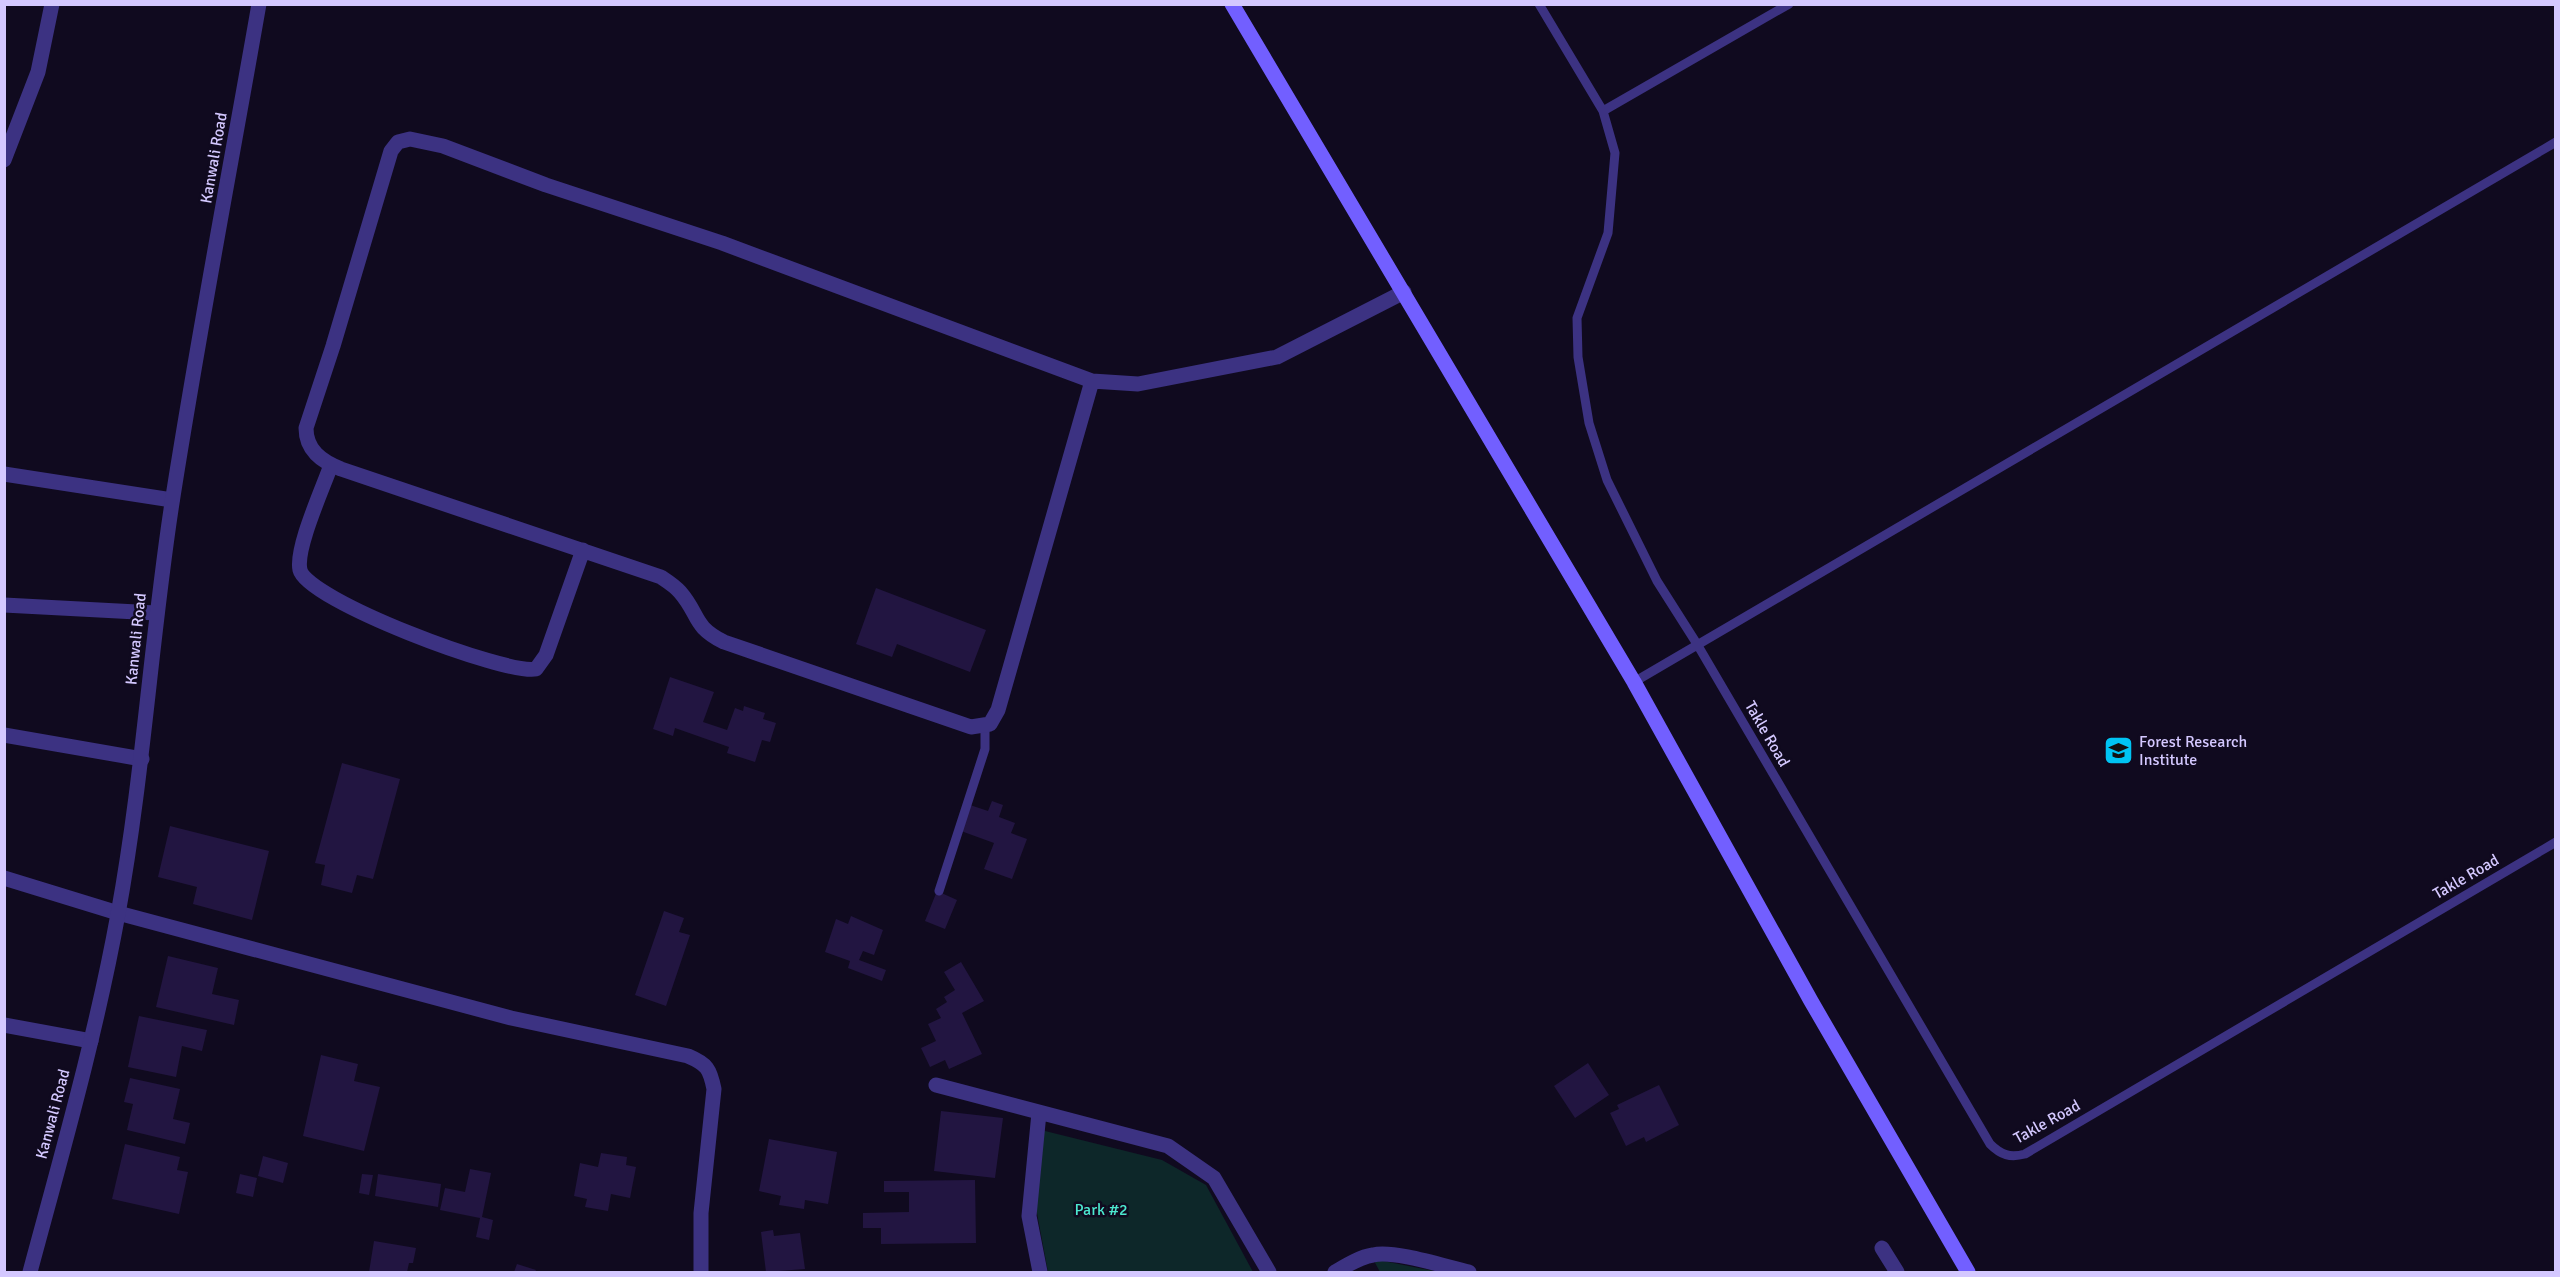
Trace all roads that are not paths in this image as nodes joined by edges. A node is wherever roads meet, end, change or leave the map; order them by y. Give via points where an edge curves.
1 (52, 4) edge
2 (259, 4) edge
3 (1232, 4) edge
4 (1539, 4) edge
5 (1789, 4) edge
6 (1603, 111) junction
7 (2556, 142) edge
8 (4, 160) edge
9 (1404, 292) junction
10 (1092, 381) junction
11 (331, 465) junction
12 (4, 474) edge
13 (172, 500) junction
14 (583, 550) junction
15 (4, 605) edge
16 (156, 613) junction
17 (1697, 644) junction
18 (1634, 682) junction
19 (985, 726) junction
20 (4, 735) edge
21 (142, 759) junction
22 (2556, 842) edge
23 (4, 878) edge
24 (939, 891) dead end
25 (118, 913) junction
26 (4, 1025) edge
27 (91, 1041) junction
28 (936, 1085) dead end
29 (1039, 1113) junction
30 (1882, 1248) dead end
31 (30, 1272) edge
32 (701, 1272) edge
33 (1040, 1272) edge
34 (1269, 1272) edge
35 (1335, 1272) edge
36 (1470, 1272) edge
37 (1897, 1272) edge
38 (1968, 1272) edge

1 - 8 street via 38,72
2 - 13 street, Kanwali Road
3 - 9 main road
4 - 6 lane
5 - 6 lane
6 - 17 lane via 1615,153 1608,233 1577,318 1578,357 1589,423 1607,480 1657,580
7 - 17 lane
9 - 10 street via 1277,357 1138,384
9 - 18 main road
10 - 11 street via 722,243 546,185 443,146 410,139 398,142 391,151 306,428 306,440 314,453
10 - 19 street via 998,710 995,719
11 - 14 street
11 - 14 street via 301,549 301,573 326,595 408,633 502,664 527,671 536,669 546,655
12 - 13 street
13 - 16 street, Kanwali Road
14 - 19 street via 661,577 680,592 700,626 724,642 971,727
15 - 16 street
16 - 21 street, Kanwali Road
17 - 18 lane
17 - 22 lane, Takle Road via 1990,1144 2000,1153 2014,1157
18 - 38 main road via 1811,1001
19 - 24 lane via 985,749
20 - 21 street
21 - 25 street, Kanwali Road
23 - 25 street
25 - 27 street, Kanwali Road
25 - 32 street via 511,1018 702,1062 711,1074 714,1089 701,1213
26 - 27 street
27 - 31 street, Kanwali Road
28 - 29 street
29 - 33 street via 1029,1216
29 - 34 street via 1168,1146 1214,1178
30 - 37 street
35 - 36 street via 1375,1254 1390,1254

